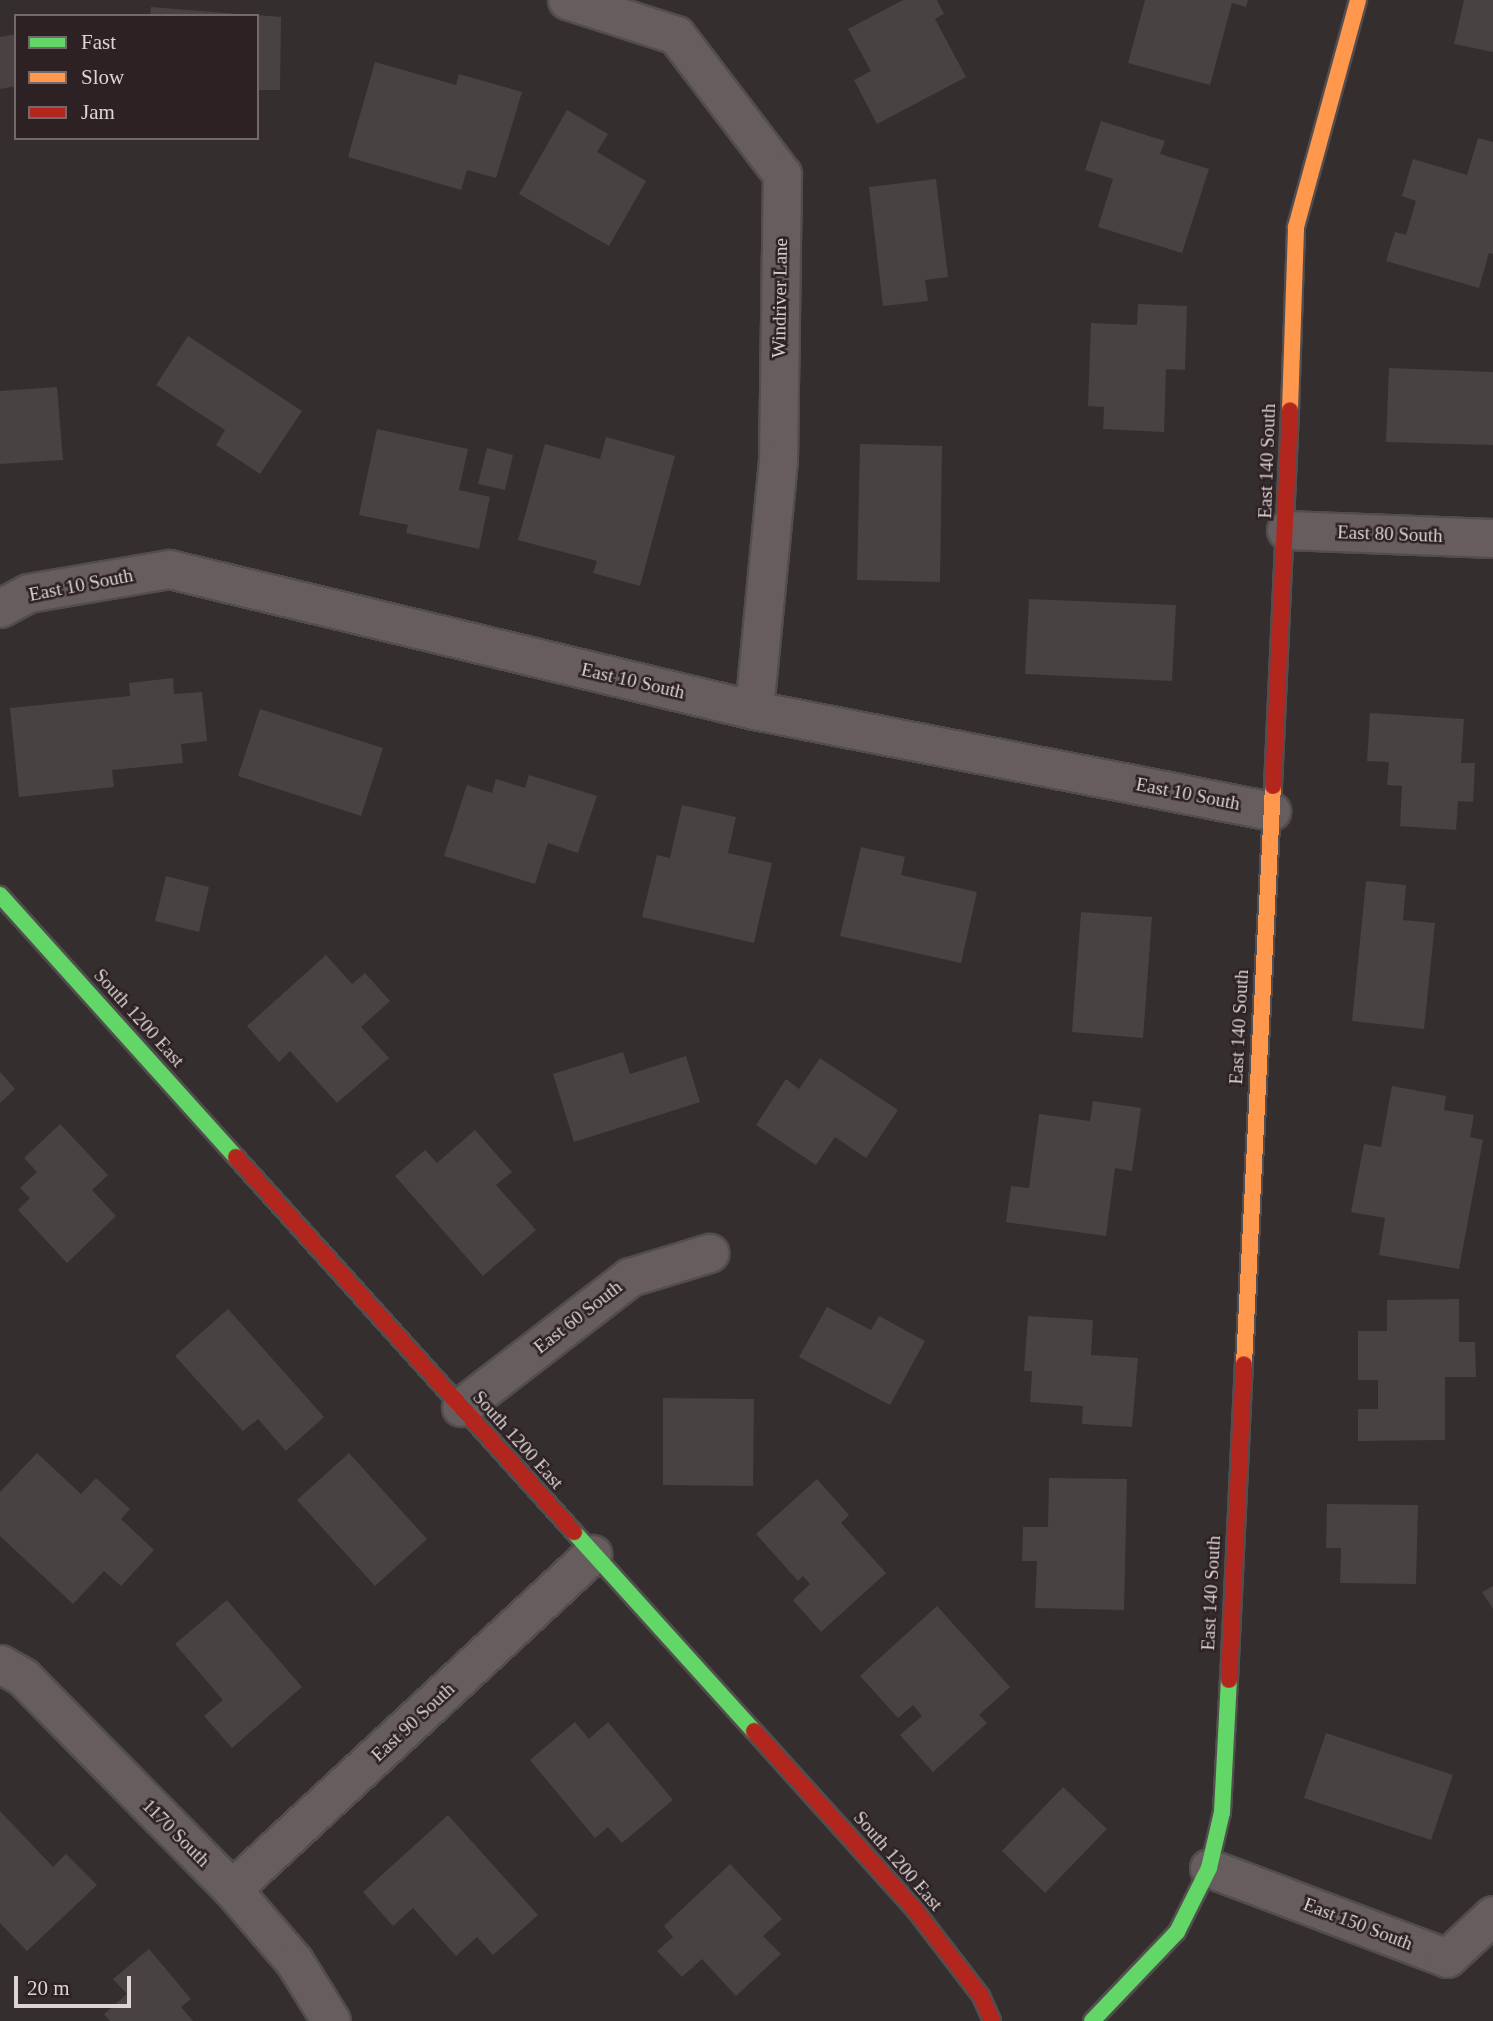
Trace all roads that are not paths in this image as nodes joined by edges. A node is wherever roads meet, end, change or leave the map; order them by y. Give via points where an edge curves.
1 (567, 0) edge
2 (1358, 0) edge
3 (1286, 530) junction
4 (1493, 538) edge
5 (0, 608) edge
6 (754, 710) junction
7 (1271, 811) junction
8 (0, 895) edge
9 (709, 1253) dead end
10 (461, 1408) junction
11 (593, 1554) junction
12 (0, 1664) edge
13 (1209, 1868) junction
14 (232, 1889) junction
15 (1493, 1915) edge
16 (331, 2021) edge
17 (992, 2021) edge
18 (1092, 2021) edge

1 - 6 street, Windriver Lane via 676,35 782,174 778,460
2 - 3 street, East 140 South via 1296,227
3 - 4 street, East 80 South
3 - 7 street, East 140 South
5 - 6 street, East 10 South via 28,593 169,569
6 - 7 street, East 10 South
7 - 13 street, East 140 South via 1222,1812
8 - 10 street, South 1200 East
9 - 10 street, East 60 South via 630,1277
10 - 11 street, South 1200 East
11 - 14 street, East 90 South
11 - 17 street, South 1200 East via 915,1910 981,1996
12 - 14 street, 1170 South via 23,1677
13 - 15 street, East 150 South via 1447,1958
13 - 18 street, East 140 South via 1177,1932
14 - 16 street, 1170 South via 294,1961

